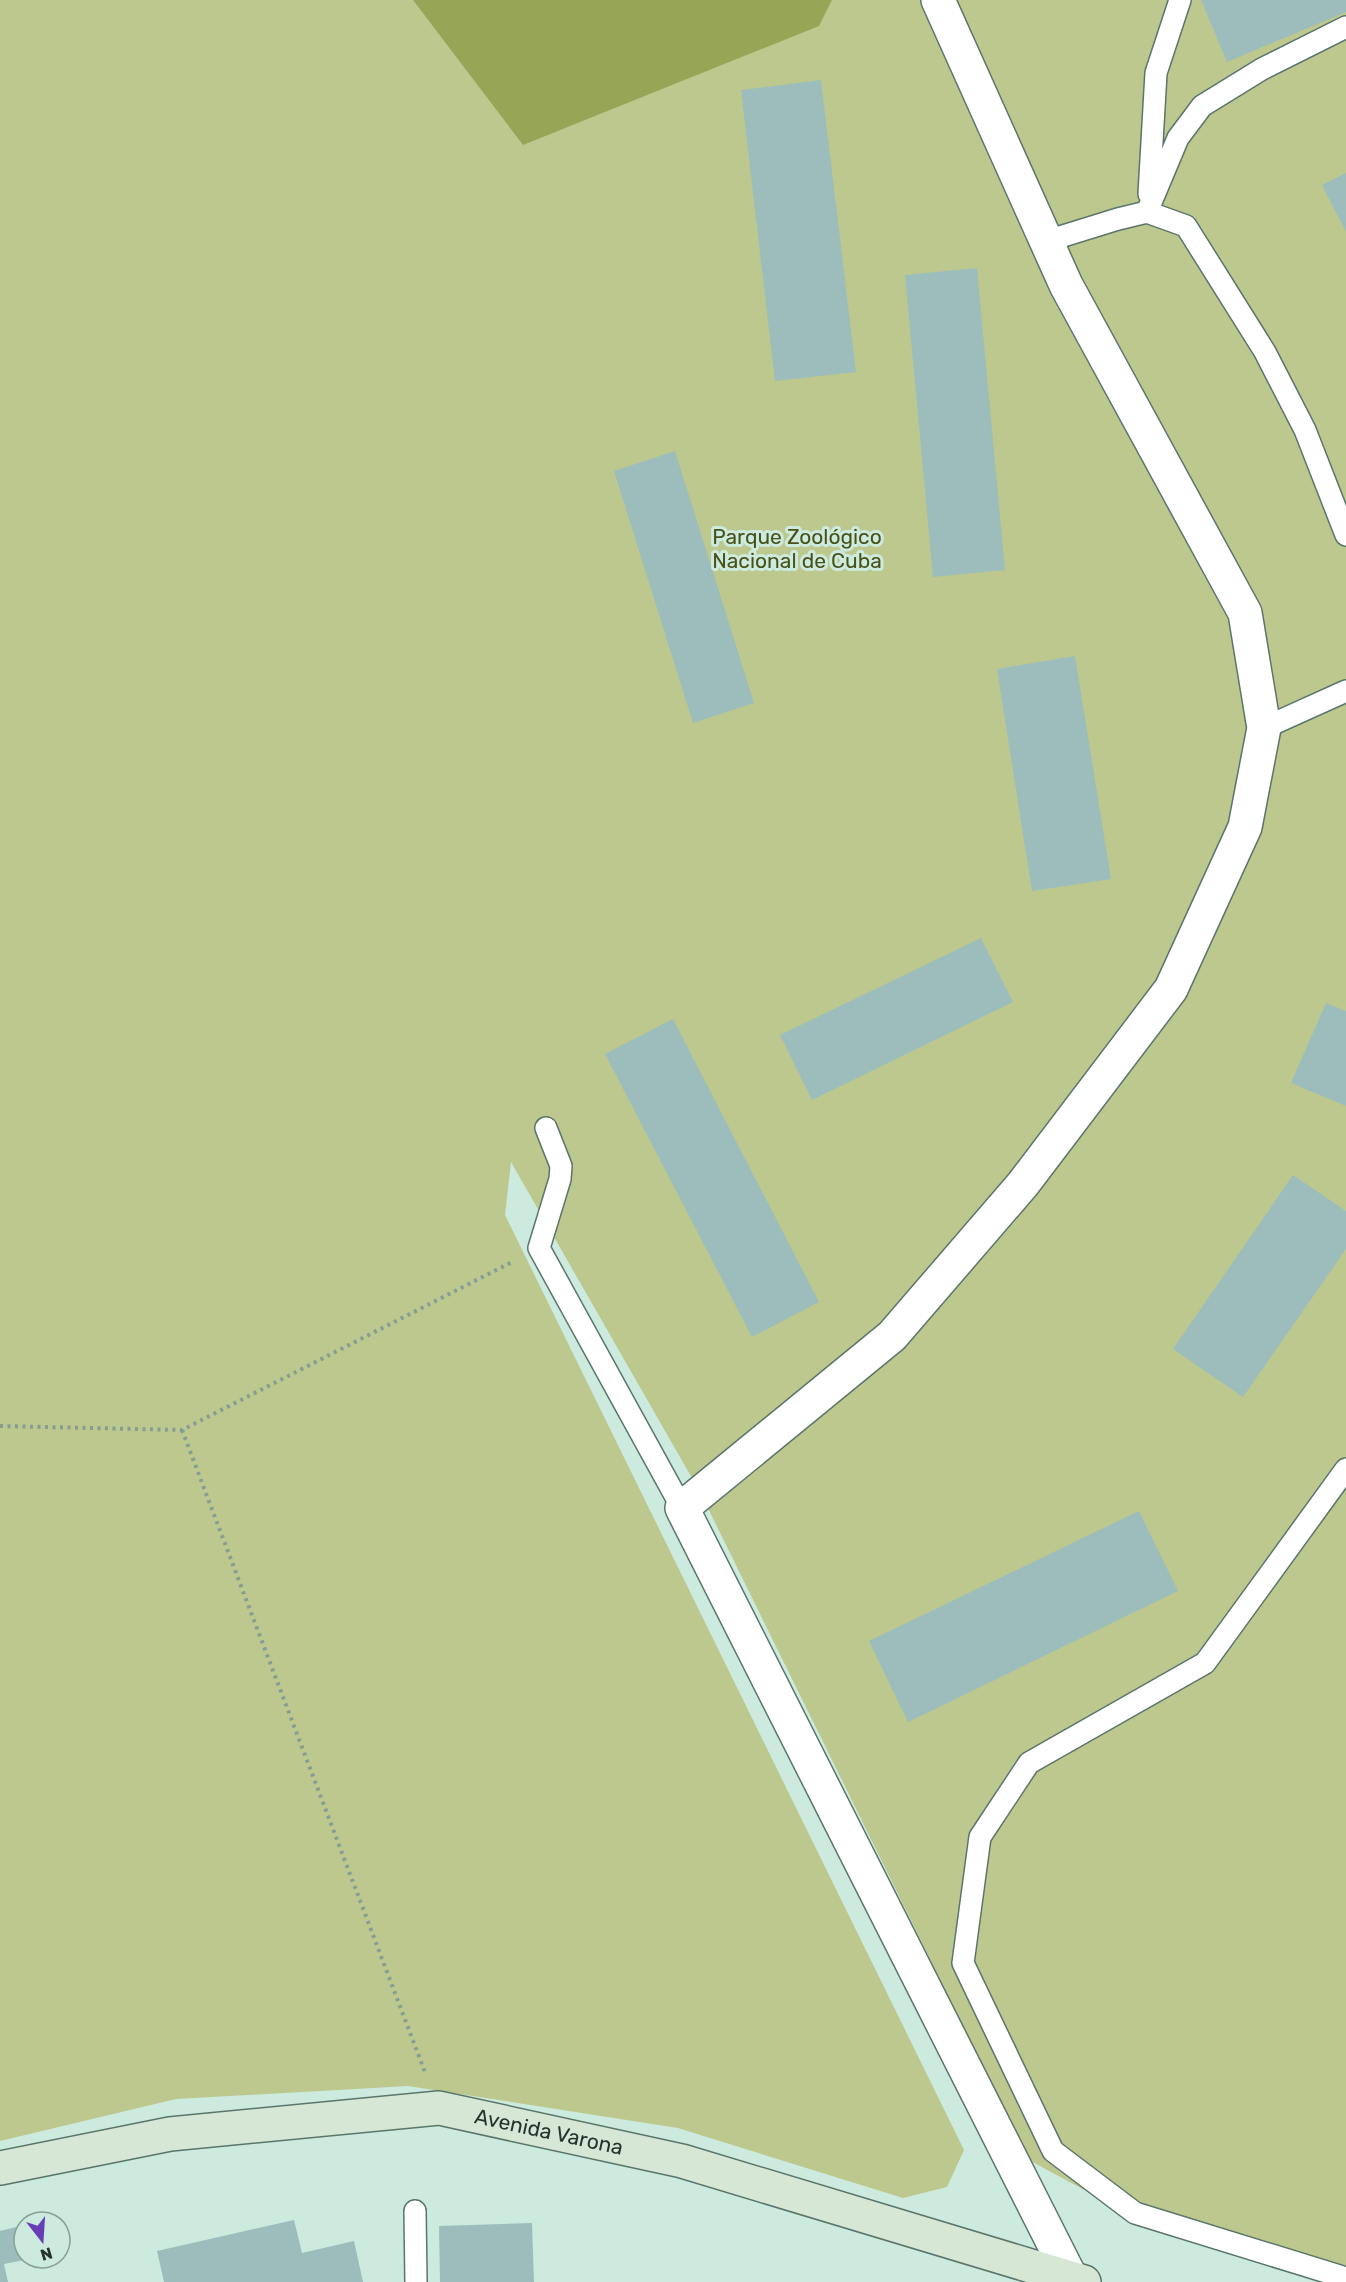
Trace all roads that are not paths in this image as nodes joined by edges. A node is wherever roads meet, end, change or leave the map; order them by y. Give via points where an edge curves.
1 (938, 0) edge
2 (1180, 0) edge
3 (1346, 27) edge
4 (1147, 212) junction
5 (1047, 241) junction
6 (1346, 535) edge
7 (1346, 691) edge
8 (1264, 728) junction
9 (546, 1128) dead end
10 (1346, 1469) edge
11 (682, 1508) junction
12 (0, 2168) edge
13 (415, 2211) dead end
14 (1346, 2278) edge
15 (1074, 2280) edge
16 (416, 2282) edge

1 - 5 street
2 - 4 lane via 1156,73
3 - 4 lane via 1262,69 1202,106 1178,138
4 - 5 lane
4 - 6 lane via 1186,226 1266,352 1305,430
5 - 8 street via 1066,285 1245,613
7 - 8 lane
8 - 11 street via 1245,827 1171,989 1023,1184 892,1336
9 - 11 lane via 561,1166 539,1248
10 - 14 lane via 1205,1663 1029,1763 980,1837 963,1963 1053,2151 1135,2213
11 - 15 street
12 - 15 street, Avenida Varona via 170,2134 439,2108 682,2161
13 - 16 lane

